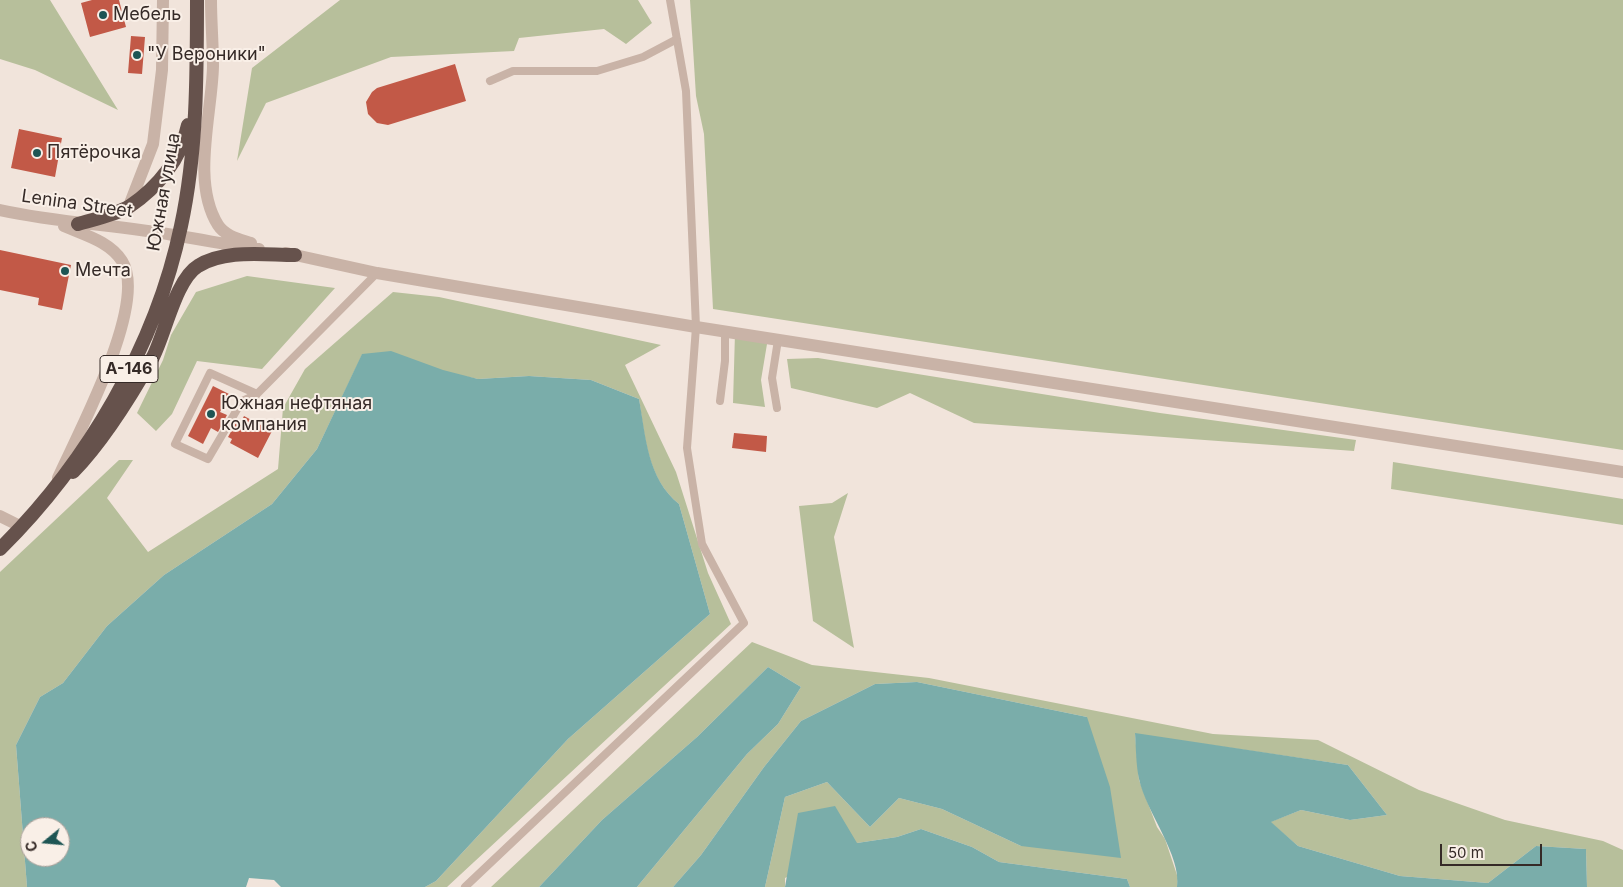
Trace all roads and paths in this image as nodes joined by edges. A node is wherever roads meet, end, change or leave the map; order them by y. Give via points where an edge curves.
1 (164, 0) edge
2 (197, 0) edge
3 (211, 0) edge
4 (670, 0) edge
5 (677, 38) junction
6 (490, 81) dead end
7 (194, 98) junction
8 (129, 206) junction
9 (0, 210) edge
10 (50, 220) junction
11 (78, 224) junction
12 (179, 236) junction
13 (277, 252) junction
14 (295, 255) junction
15 (377, 273) junction
16 (696, 327) junction
17 (725, 332) junction
18 (778, 340) junction
19 (257, 394) junction
20 (720, 401) dead end
21 (777, 408) dead end
22 (1623, 472) edge
23 (53, 489) junction
24 (0, 516) edge
25 (26, 522) junction
26 (0, 549) edge
27 (465, 887) edge

1 - 8 street via 162,70 153,144
2 - 7 highway, Южная улица / А-146
3 - 13 street via 213,66 206,159 207,200 224,233
4 - 5 lane
5 - 6 lane via 644,56 597,71 513,71
5 - 16 lane via 686,91
7 - 8 highway via 186,138 174,161 157,184
7 - 12 highway, Южная улица / А-146 via 191,167
8 - 11 highway
9 - 10 street, Lenina Street
10 - 11 street, Lenina Street
10 - 23 street via 104,243 122,261 127,303 119,340
11 - 12 street, Lenina Street
12 - 13 street, Lenina Street
12 - 23 highway, Южная улица / А-146 via 156,314 130,367 97,428
13 - 14 street
14 - 15 street
14 - 25 highway via 227,255 196,267 181,287 154,355 93,452
15 - 16 street
15 - 19 lane
16 - 17 street
16 - 27 lane via 686,448 702,544 744,623
17 - 18 street
17 - 20 lane
18 - 21 lane via 772,378
18 - 22 street
19 - 19 lane via 210,373 175,444 208,459 242,401
23 - 25 highway, Южная улица / А-146
24 - 25 street
25 - 26 highway, Южная улица / А-146

